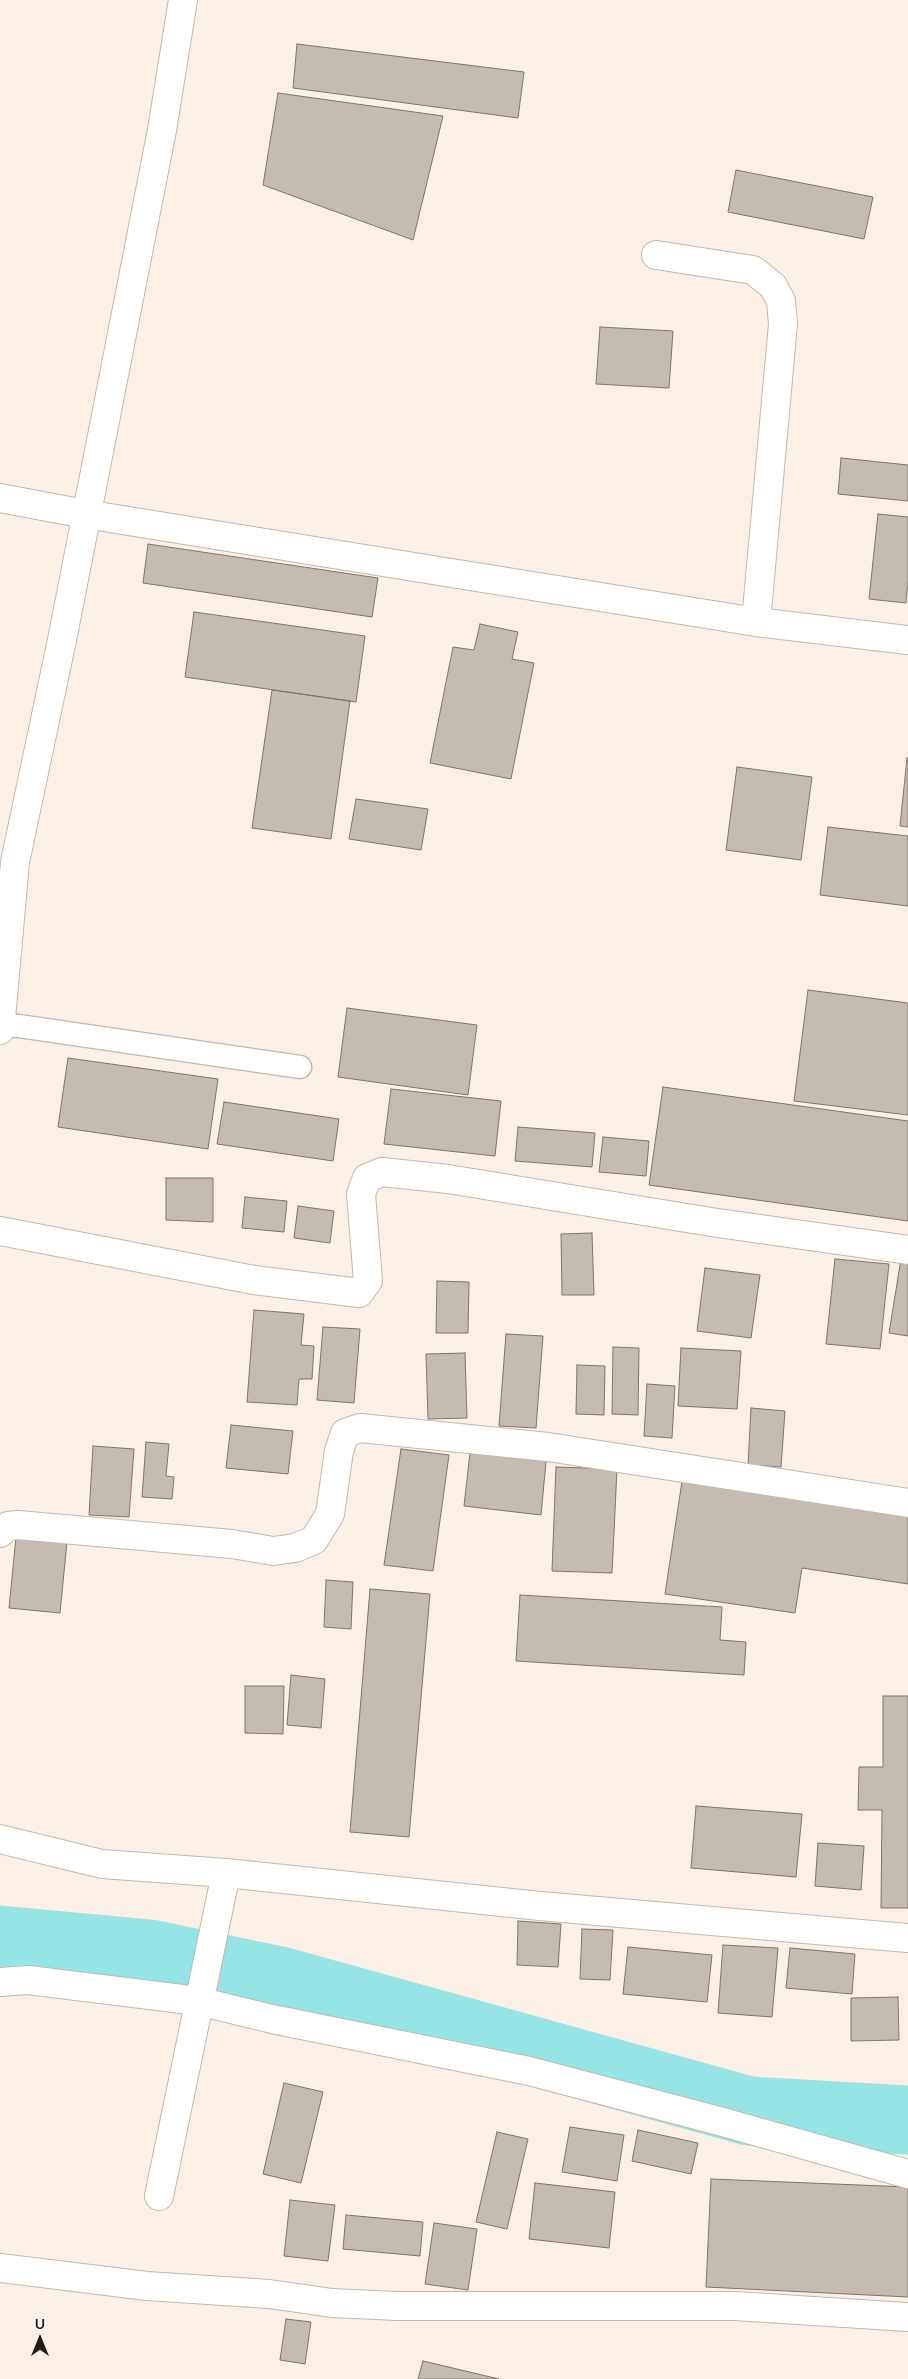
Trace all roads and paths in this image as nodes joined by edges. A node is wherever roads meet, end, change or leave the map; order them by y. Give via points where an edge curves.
1 (183, 0) edge
2 (656, 255) dead end
3 (0, 498) edge
4 (85, 514) junction
5 (756, 622) junction
6 (908, 640) edge
7 (8, 860) edge
8 (0, 1028) edge
9 (300, 1066) dead end
10 (0, 1231) edge
11 (908, 1250) edge
12 (908, 1503) edge
13 (0, 1533) edge
14 (0, 1839) edge
15 (226, 1873) junction
16 (908, 1938) edge
17 (0, 1982) edge
18 (201, 1990) junction
19 (908, 2174) edge
20 (158, 2196) dead end
21 (0, 2268) edge
22 (908, 2317) edge

1 - 4 street via 162,130
2 - 5 street via 753,270 773,286 781,301 783,324
3 - 4 street
4 - 5 street
4 - 7 street via 62,640
5 - 6 street
7 - 8 street
8 - 9 lane via 20,1026
10 - 11 street via 254,1280 359,1293 368,1281 362,1194 367,1178 382,1172 448,1179 710,1222
12 - 13 street via 548,1447 360,1428 345,1434 338,1451 330,1514 314,1540 295,1548 273,1551 232,1544 18,1525 8,1526
14 - 15 street via 102,1864
15 - 16 street via 540,1906
15 - 18 street
17 - 18 street via 28,1980
18 - 19 street via 272,2019 529,2071
18 - 20 street
21 - 22 street via 147,2286 397,2306 735,2306

